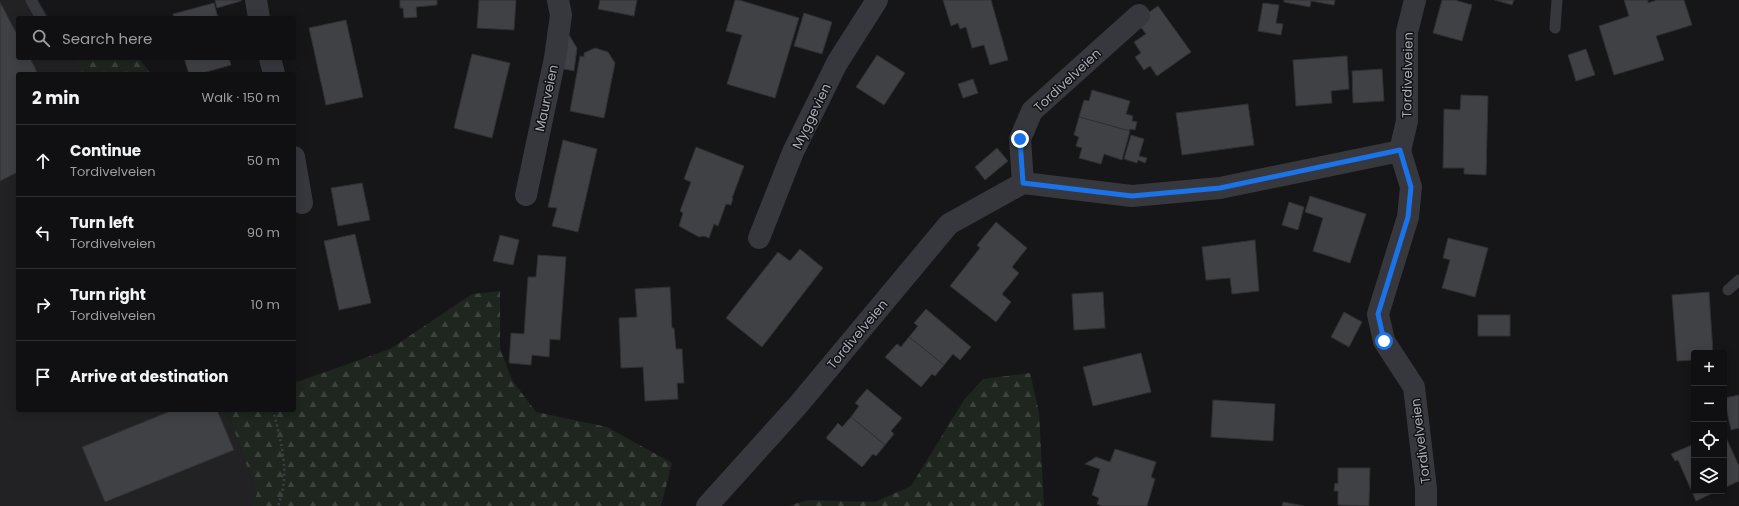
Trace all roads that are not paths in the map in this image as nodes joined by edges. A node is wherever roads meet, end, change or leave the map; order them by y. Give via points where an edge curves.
1 (31, 0) edge
2 (256, 0) edge
3 (558, 0) edge
4 (877, 0) edge
5 (1415, 0) edge
6 (1557, 0) edge
7 (1139, 15) dead end
8 (40, 16) edge
9 (260, 16) edge
10 (1554, 28) dead end
11 (270, 60) edge
12 (274, 72) edge
13 (1400, 150) junction
14 (296, 168) edge
15 (1023, 183) junction
16 (526, 195) dead end
17 (302, 203) dead end
18 (759, 238) dead end
19 (1739, 280) edge
20 (1728, 290) dead end
21 (706, 506) edge
22 (1426, 506) edge

1 - 8 lane
2 - 9 street
3 - 16 street, Maurveien via 561,15 555,58
4 - 18 street, Myggevien via 837,63 793,152
5 - 13 street, Tordivelveien via 1406,32 1407,121
6 - 10 lane
7 - 15 street, Tordivelveien via 1032,111 1020,139
11 - 12 street
13 - 15 street via 1220,188 1169,193 1132,196
13 - 22 street, Tordivelveien via 1411,187 1408,217 1378,314 1384,341 1414,387
14 - 17 street
15 - 21 street, Tordivelveien via 949,224 799,404
19 - 20 lane

